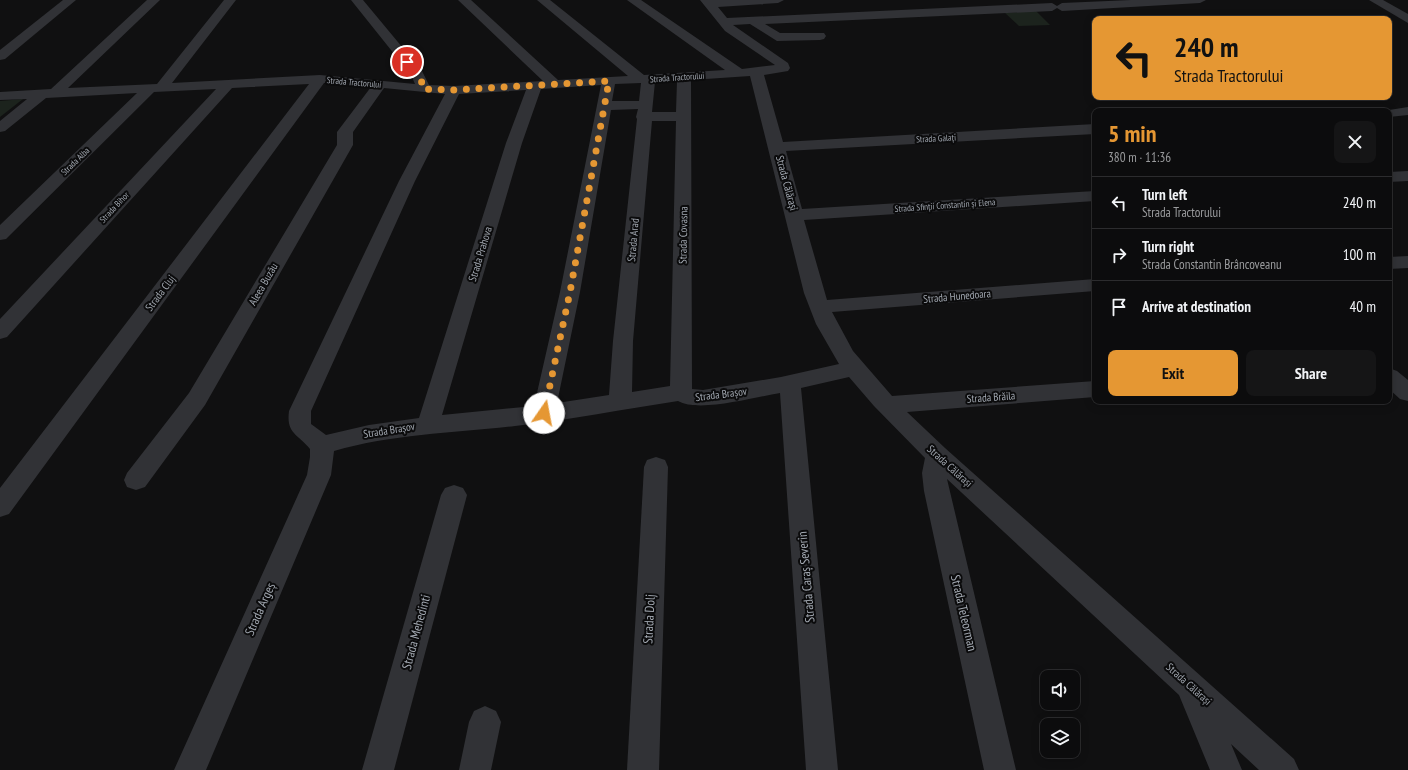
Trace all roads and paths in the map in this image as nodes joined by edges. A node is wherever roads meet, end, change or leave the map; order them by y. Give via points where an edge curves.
1 (70, 0) edge
2 (154, 0) edge
3 (230, 0) edge
4 (357, 0) edge
5 (464, 0) edge
6 (543, 0) edge
7 (633, 0) edge
8 (778, 0) edge
9 (1200, 0) edge
10 (1375, 0) edge
11 (707, 2) edge
12 (1408, 19) edge
13 (753, 21) junction
14 (724, 22) junction
15 (820, 36) dead end
16 (0, 56) edge
17 (747, 73) junction
18 (684, 76) junction
19 (320, 79) junction
20 (645, 79) junction
21 (609, 81) junction
22 (229, 83) junction
23 (380, 84) junction
24 (555, 84) junction
25 (535, 85) junction
26 (156, 86) junction
27 (423, 89) junction
28 (454, 90) junction
29 (49, 93) junction
30 (0, 96) edge
31 (605, 106) junction
32 (644, 111) junction
33 (1408, 112) edge
34 (1392, 113) edge
35 (684, 116) junction
36 (0, 128) edge
37 (1092, 129) edge
38 (777, 147) junction
39 (1408, 176) edge
40 (1392, 177) edge
41 (1092, 196) edge
42 (795, 215) junction
43 (0, 235) edge
44 (1408, 262) edge
45 (1392, 263) edge
46 (1092, 285) edge
47 (819, 306) junction
48 (0, 332) edge
49 (854, 368) junction
50 (1392, 379) edge
51 (790, 383) junction
52 (1092, 389) edge
53 (681, 393) junction
54 (1408, 393) edge
55 (620, 400) junction
56 (887, 405) junction
57 (544, 413) junction
58 (428, 425) junction
59 (320, 446) junction
60 (937, 455) junction
61 (656, 468) dead end
62 (136, 480) dead end
63 (454, 495) dead end
64 (0, 507) edge
65 (1190, 685) junction
66 (485, 722) dead end
67 (190, 770) edge
68 (378, 770) edge
69 (475, 770) edge
70 (643, 770) edge
71 (822, 770) edge
72 (1000, 770) edge
73 (1226, 770) edge
74 (1284, 770) edge

1 - 16 street
2 - 29 street
3 - 26 street, Strada Alba
4 - 27 street via 417,74
5 - 24 street
6 - 20 street
7 - 17 street
8 - 11 street
9 - 13 street
10 - 12 street
11 - 14 street
13 - 14 street
13 - 15 street via 777,37
14 - 17 street, Strada Tractorului via 733,32 783,66 779,70
17 - 18 street, Strada Tractorului
17 - 38 street, Strada Călărași
18 - 20 street, Strada Tractorului
18 - 35 street, Strada Covasna
19 - 22 street, Strada Tractorului
19 - 23 street, Strada Tractorului
19 - 64 street, Strada Cluj
20 - 21 street, Strada Tractorului
20 - 32 street, Strada Arad
21 - 24 street, Strada Tractorului
21 - 31 street
22 - 26 street, Strada Tractorului
22 - 48 street, Strada Bihor
23 - 27 street, Strada Tractorului
23 - 62 street, Aleea Buzău via 346,132 345,145 197,398
24 - 25 street, Strada Tractorului
25 - 28 street, Strada Tractorului
25 - 58 street, Strada Prahova via 514,143
26 - 29 street, Strada Tractorului
26 - 43 street, Strada Alba
27 - 28 street, Strada Tractorului
28 - 59 street via 407,181 300,411 300,428
29 - 30 street, Strada Tractorului
29 - 36 street
31 - 32 street
31 - 57 street
32 - 35 street
32 - 55 street, Strada Arad
33 - 34 street
35 - 53 street, Strada Covasna
37 - 38 street, Strada Galați
38 - 42 street, Strada Călărași
39 - 40 street
41 - 42 street, Strada Sfinții Constantin și Elena
42 - 47 street, Strada Călărași via 806,269
44 - 45 street
46 - 47 street, Strada Hunedoara
47 - 49 street, Strada Călărași via 835,340
49 - 51 street, Strada Brașov
49 - 56 street, Strada Călărași
50 - 54 street
51 - 53 street, Strada Brașov via 703,398 688,397
51 - 71 street, Strada Caraș Severin
52 - 56 street, Strada Brăila
53 - 55 street, Strada Brașov
55 - 57 street, Strada Brașov
56 - 60 street, Strada Călărași
57 - 58 street, Strada Brașov
58 - 59 street, Strada Brașov via 365,434
59 - 67 street, Strada Argeș via 322,457 319,475
60 - 65 street, Strada Călărași
60 - 72 street, Strada Teleorman via 934,473 936,491
61 - 70 street, Strada Dolj
63 - 68 street, Strada Mehedinti
65 - 73 street
65 - 74 street, Strada Călărași
66 - 69 street

